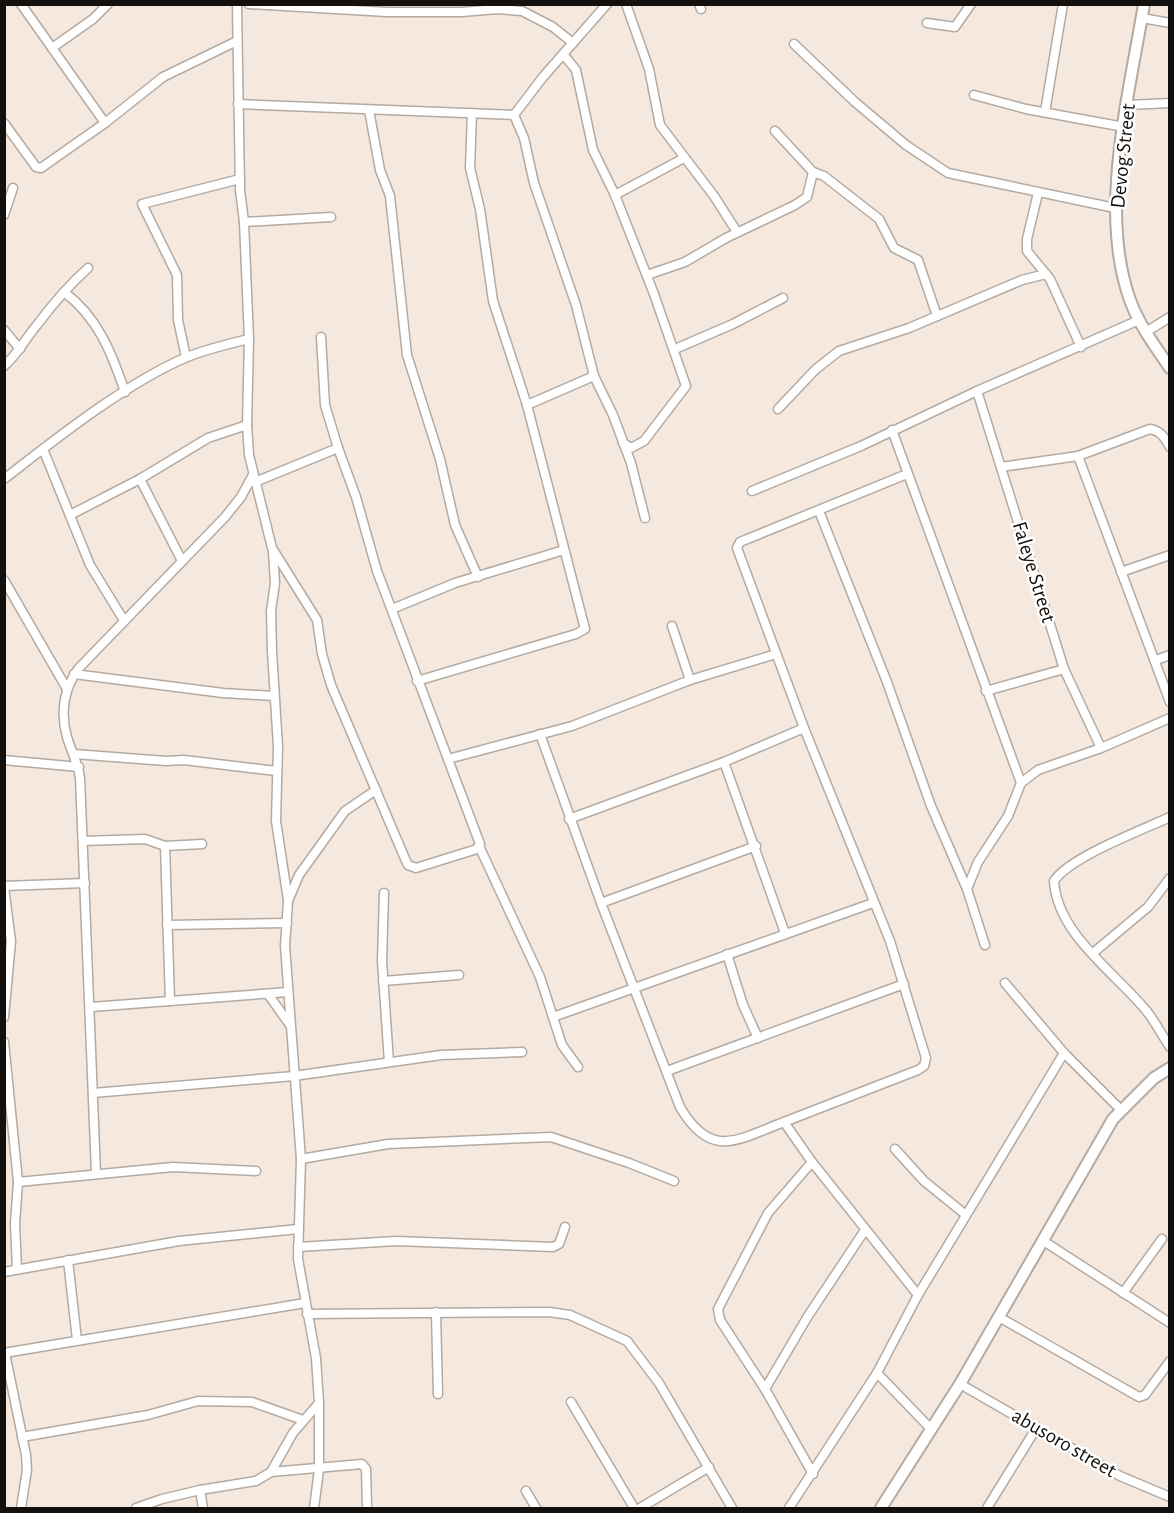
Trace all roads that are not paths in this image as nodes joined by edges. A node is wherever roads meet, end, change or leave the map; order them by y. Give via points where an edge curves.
1 (21, 4) edge
2 (108, 4) edge
3 (237, 4) edge
4 (249, 4) edge
5 (607, 4) edge
6 (626, 4) edge
7 (971, 4) edge
8 (1063, 4) edge
9 (1144, 4) edge
10 (374, 8) edge
11 (1142, 18) junction
12 (927, 23) dead end
13 (1170, 23) edge
14 (573, 40) junction
15 (237, 41) junction
16 (794, 44) dead end
17 (52, 48) junction
18 (563, 54) junction
19 (974, 95) dead end
20 (1170, 103) edge
21 (238, 104) junction
22 (1128, 105) junction
23 (369, 110) junction
24 (1045, 112) junction
25 (472, 113) junction
26 (514, 115) junction
27 (4, 123) edge
28 (105, 123) junction
29 (1124, 127) junction
30 (776, 130) dead end
31 (684, 158) junction
32 (813, 172) junction
33 (240, 179) junction
34 (13, 188) dead end
35 (1038, 193) junction
36 (615, 195) junction
37 (1115, 208) junction
38 (4, 215) edge
39 (331, 217) dead end
40 (244, 222) junction
41 (737, 232) junction
42 (88, 268) dead end
43 (1046, 274) junction
44 (647, 275) junction
45 (64, 292) junction
46 (783, 298) dead end
47 (938, 316) junction
48 (1170, 316) edge
49 (1139, 320) junction
50 (4, 330) edge
51 (1146, 332) junction
52 (321, 337) dead end
53 (249, 339) junction
54 (1081, 347) junction
55 (20, 349) junction
56 (675, 350) junction
57 (186, 357) junction
58 (4, 366) edge
59 (1170, 368) edge
60 (594, 376) junction
61 (977, 391) junction
62 (126, 392) junction
63 (527, 405) junction
64 (778, 409) dead end
65 (247, 425) junction
66 (892, 430) junction
67 (623, 443) junction
68 (1170, 447) edge
69 (338, 448) junction
70 (43, 449) junction
71 (1078, 456) junction
72 (1001, 467) junction
73 (907, 474) junction
74 (254, 478) junction
75 (4, 479) edge
76 (140, 479) junction
77 (753, 491) dead end
78 (819, 511) junction
79 (70, 515) junction
80 (645, 518) dead end
81 (272, 548) junction
82 (564, 550) junction
83 (1170, 555) edge
84 (182, 561) junction
85 (1121, 572) junction
86 (478, 577) junction
87 (289, 578) junction
88 (4, 580) edge
89 (275, 583) junction
90 (392, 609) junction
91 (123, 619) junction
92 (672, 626) dead end
93 (776, 654) junction
94 (1170, 655) edge
95 (1156, 660) junction
96 (1064, 669) junction
97 (74, 674) junction
98 (690, 680) junction
99 (417, 681) junction
100 (67, 689) junction
101 (986, 691) junction
102 (274, 696) junction
103 (1170, 702) edge
104 (1170, 718) edge
105 (804, 728) junction
106 (540, 734) junction
107 (1101, 748) junction
108 (74, 754) junction
109 (448, 759) junction
110 (4, 760) edge
111 (724, 762) junction
112 (79, 767) junction
113 (276, 771) junction
114 (1021, 783) junction
115 (375, 790) junction
116 (1170, 817) edge
117 (569, 819) junction
118 (83, 841) junction
119 (202, 844) dead end
120 (165, 846) junction
121 (479, 846) junction
122 (756, 846) junction
123 (1170, 878) edge
124 (85, 883) junction
125 (4, 886) edge
126 (968, 888) junction
127 (384, 893) dead end
128 (288, 901) junction
129 (601, 903) junction
130 (873, 903) junction
131 (286, 923) junction
132 (167, 925) junction
133 (785, 933) junction
134 (985, 945) dead end
135 (1093, 953) junction
136 (726, 954) junction
137 (459, 975) dead end
138 (383, 981) junction
139 (1005, 983) dead end
140 (904, 984) junction
141 (634, 987) junction
142 (288, 992) junction
143 (268, 994) junction
144 (170, 1001) junction
145 (91, 1007) junction
146 (4, 1017) edge
147 (553, 1017) junction
148 (291, 1027) junction
149 (758, 1038) junction
150 (4, 1042) edge
151 (1170, 1047) edge
152 (522, 1052) dead end
153 (1064, 1053) junction
154 (389, 1062) junction
155 (578, 1067) dead end
156 (1170, 1068) edge
157 (667, 1071) junction
158 (294, 1076) junction
159 (93, 1093) junction
160 (1121, 1110) junction
161 (8, 1117) edge
162 (784, 1122) junction
163 (895, 1149) dead end
164 (301, 1159) junction
165 (812, 1162) junction
166 (256, 1171) dead end
167 (96, 1173) junction
168 (674, 1181) dead end
169 (18, 1182) junction
170 (966, 1215) junction
171 (566, 1227) dead end
172 (298, 1229) junction
173 (865, 1230) junction
174 (1162, 1239) dead end
175 (1041, 1240) junction
176 (298, 1247) junction
177 (68, 1260) junction
178 (17, 1269) junction
179 (4, 1272) edge
180 (1123, 1293) junction
181 (918, 1296) junction
182 (305, 1303) junction
183 (436, 1312) junction
184 (307, 1314) junction
185 (999, 1317) junction
186 (1170, 1323) edge
187 (77, 1340) junction
188 (5, 1353) edge
189 (1170, 1361) edge
190 (877, 1373) junction
191 (960, 1384) junction
192 (765, 1389) junction
193 (438, 1394) dead end
194 (572, 1402) dead end
195 (319, 1403) junction
196 (303, 1420) junction
197 (1037, 1427) junction
198 (931, 1429) junction
199 (22, 1437) junction
200 (709, 1467) junction
201 (319, 1470) junction
202 (271, 1472) junction
203 (813, 1474) junction
204 (200, 1490) junction
205 (526, 1491) dead end
206 (1170, 1497) edge
207 (987, 1508) edge
208 (21, 1509) edge
209 (136, 1509) edge
210 (203, 1509) edge
211 (314, 1509) edge
212 (367, 1509) edge
213 (536, 1509) edge
214 (634, 1509) edge
215 (640, 1509) edge
216 (732, 1509) edge
217 (789, 1509) edge
218 (881, 1509) edge

1 - 17 street
2 - 17 street
3 - 15 street
4 - 10 street
5 - 14 street
6 - 31 street via 649,69 660,125
7 - 12 street via 955,27
8 - 24 street
9 - 11 street, Devog Street
10 - 14 street via 522,11
11 - 13 street
11 - 22 street, Devog Street
14 - 18 street
15 - 21 street
15 - 28 street via 163,77
16 - 35 street via 855,102 937,166 977,181
17 - 28 street
18 - 26 street
18 - 36 street via 576,70 590,142
19 - 24 street
20 - 22 street
21 - 23 street
21 - 33 street
22 - 29 street, Devog Street
23 - 25 street
23 - 86 street via 380,170 390,196 407,355 440,459 455,525
24 - 29 street
25 - 26 street
25 - 63 street via 470,168 493,301
26 - 60 street via 576,305
27 - 28 street via 38,168
29 - 37 street, Devog Street
30 - 32 street
31 - 36 street
31 - 41 street
32 - 41 street via 812,185 801,201
32 - 47 street via 824,176 879,219 891,245 918,260
33 - 40 street
33 - 57 street via 142,204 177,274 178,320
34 - 38 street
35 - 37 street
35 - 43 street via 1026,245 1030,257
36 - 44 street
37 - 49 street, Devog Street via 1125,285
39 - 40 street
40 - 53 street
41 - 44 street via 680,264
42 - 45 street
43 - 47 street via 1022,280
43 - 54 street
44 - 56 street
45 - 55 street
45 - 62 street via 98,327
46 - 56 street
47 - 64 street via 839,351
48 - 51 street
49 - 51 street, Devog Street
49 - 54 street
50 - 55 street
51 - 59 street, Devog Street
52 - 69 street via 325,405
53 - 57 street
53 - 65 street
54 - 61 street
55 - 58 street
56 - 67 street via 686,389 644,441 631,448
57 - 62 street
60 - 63 street
60 - 67 street
61 - 66 street
61 - 72 street, Faleye Street
62 - 70 street
63 - 82 street
65 - 74 street
65 - 76 street via 208,438
66 - 73 street
66 - 77 street
67 - 80 street
68 - 71 street via 1164,437 1150,429
69 - 74 street
69 - 90 street
70 - 75 street
70 - 79 street
71 - 72 street
71 - 85 street
72 - 96 street, Faleye Street
73 - 78 street
73 - 101 street
74 - 81 street
74 - 84 street via 236,504
76 - 79 street
76 - 84 street
78 - 93 street via 740,542 737,548
78 - 126 street via 887,682 930,806
79 - 91 street via 90,566
81 - 87 street
81 - 89 street
82 - 86 street
82 - 99 street via 585,629
83 - 85 street
84 - 91 street
85 - 95 street
86 - 90 street
87 - 89 street
87 - 115 street via 317,620 331,685
88 - 100 street
89 - 102 street
90 - 99 street
91 - 97 street
92 - 98 street
93 - 98 street
93 - 105 street
94 - 95 street
95 - 103 street
96 - 101 street
96 - 107 street, Faleye Street
97 - 100 street
97 - 102 street
98 - 106 street via 572,726
99 - 109 street
100 - 108 street via 64,719
101 - 114 street
102 - 113 street
104 - 107 street
105 - 111 street
105 - 130 street
106 - 109 street
106 - 117 street
107 - 114 street via 1038,770
108 - 112 street
108 - 113 street via 184,760
109 - 121 street
110 - 112 street
111 - 117 street
111 - 122 street
112 - 118 street
113 - 128 street via 276,822
114 - 126 street via 1008,816 978,862
115 - 121 street via 406,861 413,868
115 - 128 street via 345,811 299,875
116 - 135 street via 1093,853 1054,881 1060,910
117 - 129 street
118 - 120 street via 145,839
118 - 124 street
119 - 120 street
120 - 132 street
121 - 147 street via 530,953
122 - 129 street
122 - 133 street
123 - 135 street via 1148,907
124 - 125 street
124 - 145 street
125 - 146 street via 11,941
126 - 134 street
127 - 138 street
128 - 131 street
129 - 141 street
130 - 133 street
130 - 140 street via 891,941
131 - 132 street
131 - 142 street
132 - 144 street
133 - 136 street
135 - 151 street via 1145,1009
136 - 141 street
136 - 149 street
137 - 138 street
138 - 154 street
139 - 153 street
140 - 149 street
140 - 162 street via 926,1058 924,1066
141 - 147 street
141 - 157 street
142 - 143 street
142 - 148 street
143 - 144 street
143 - 148 street
144 - 145 street
145 - 159 street
147 - 155 street via 566,1054
148 - 158 street
149 - 157 street
150 - 161 street
152 - 154 street via 441,1055
153 - 160 street
153 - 170 street
154 - 158 street
156 - 160 street
157 - 162 street via 692,1127 715,1140 740,1138
158 - 159 street
158 - 164 street
159 - 167 street
160 - 175 street
161 - 169 street
162 - 165 street
163 - 170 street via 924,1181
164 - 168 street via 387,1144 551,1137
164 - 172 street
165 - 173 street
165 - 192 street via 768,1213 718,1309 724,1328
166 - 167 street via 173,1167
167 - 169 street
169 - 178 street
170 - 181 street
171 - 176 street via 559,1244 553,1247 396,1241
172 - 176 street
172 - 177 street via 179,1241
173 - 181 street
173 - 192 street
174 - 180 street
175 - 180 street
175 - 185 street
176 - 182 street
177 - 178 street
177 - 187 street
178 - 179 street
180 - 186 street
181 - 190 street
182 - 184 street
182 - 187 street
183 - 184 street
183 - 193 street
183 - 200 street via 549,1312 570,1316 627,1341 659,1383
184 - 195 street via 316,1358
185 - 189 street via 1139,1397
185 - 191 street
187 - 188 street
188 - 199 street
190 - 198 street
190 - 203 street
191 - 197 street, abusoro street
191 - 198 street
192 - 203 street
194 - 214 street
195 - 196 street
195 - 201 street
196 - 199 street via 252,1402 198,1401 148,1415
196 - 202 street
197 - 206 street, abusoro street via 1120,1476
197 - 207 street
198 - 218 street
199 - 208 street via 27,1470
200 - 215 street
200 - 216 street
201 - 202 street
201 - 211 street
201 - 212 street via 365,1465
202 - 204 street via 256,1481
203 - 217 street
204 - 209 street
204 - 210 street
205 - 213 street

